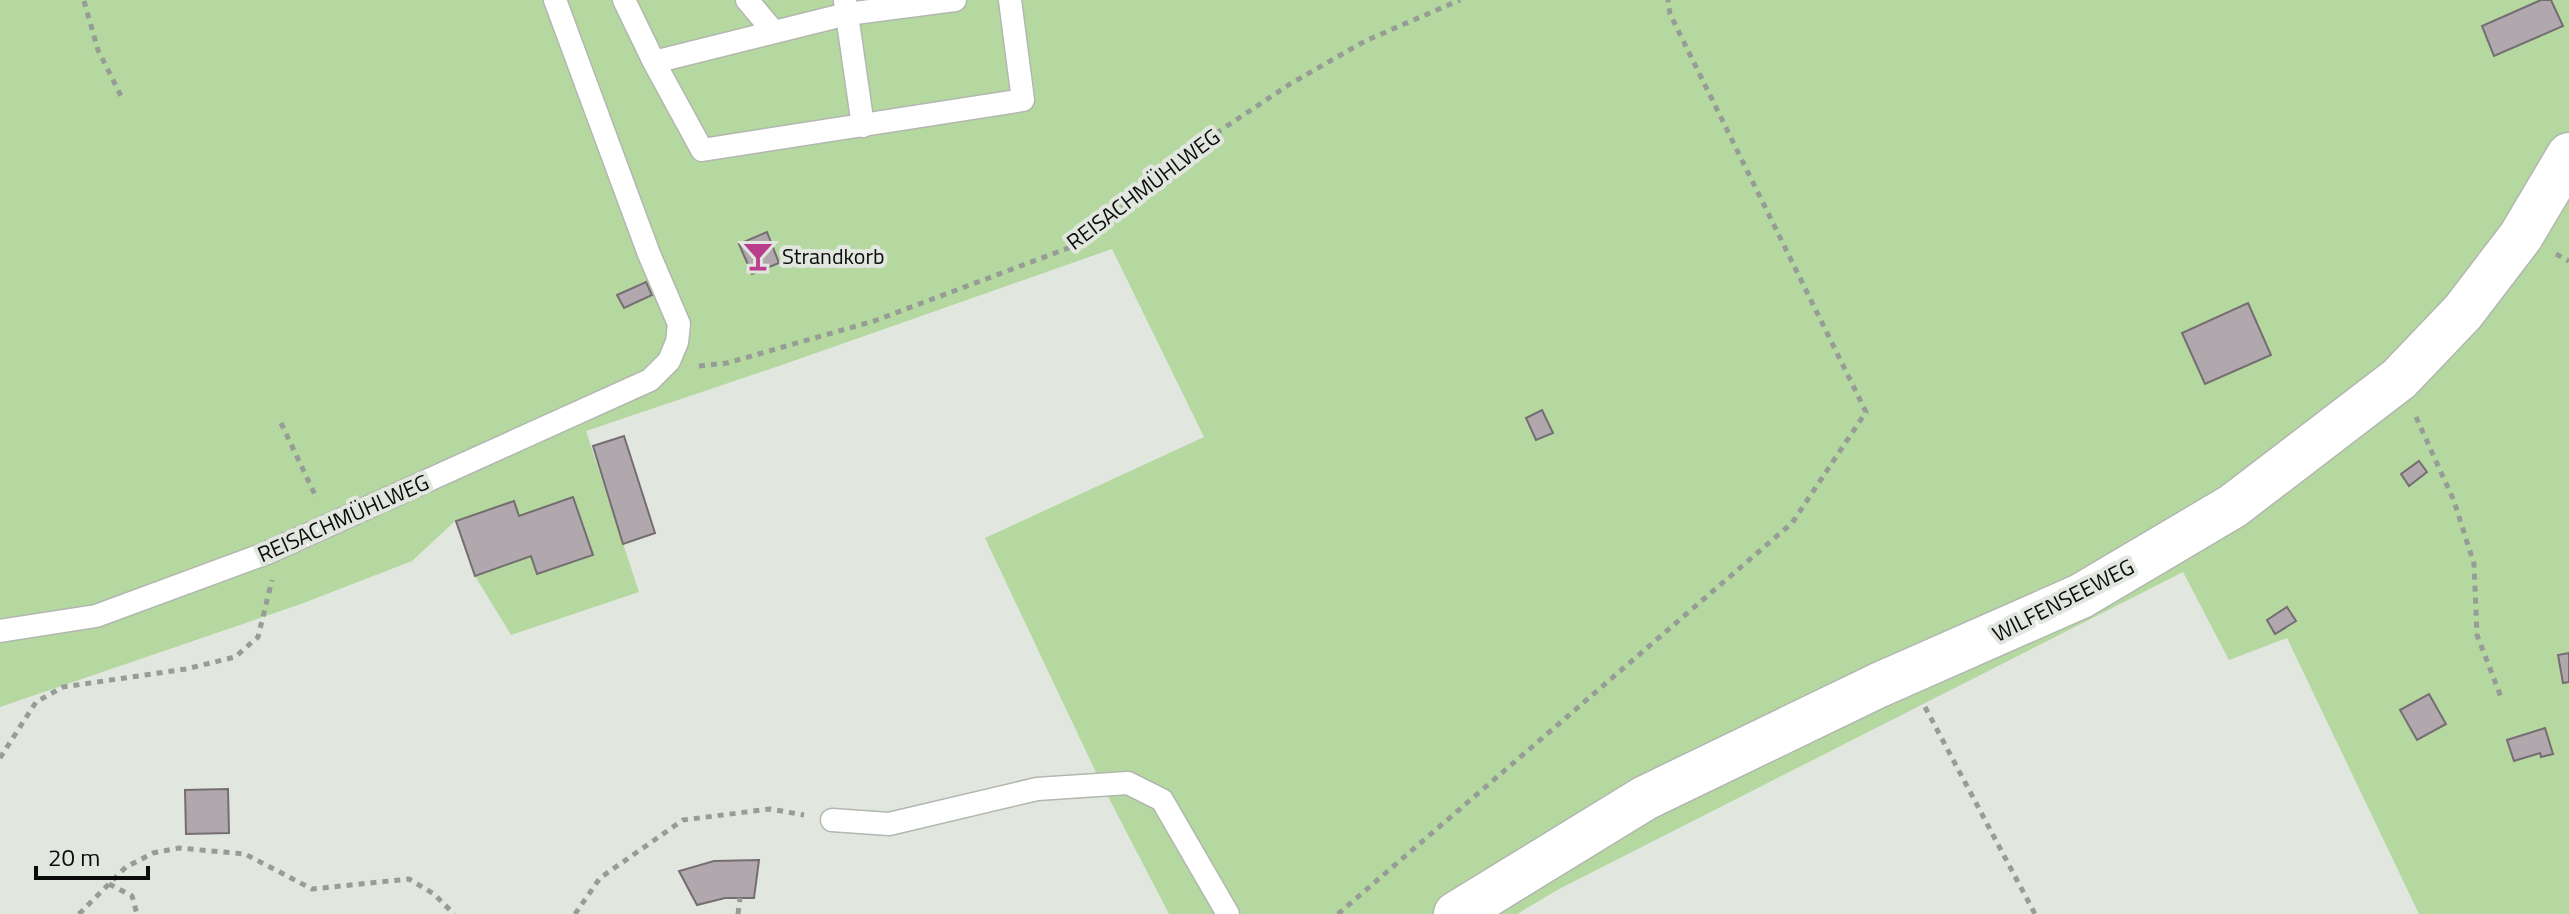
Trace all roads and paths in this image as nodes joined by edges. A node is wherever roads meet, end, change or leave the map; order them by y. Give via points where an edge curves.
1 (76, 0) edge
2 (85, 0) edge
3 (555, 0) edge
4 (624, 0) edge
5 (747, 0) edge
6 (955, 0) edge
7 (1010, 0) edge
8 (1460, 0) edge
9 (1668, 0) edge
10 (846, 7) edge
11 (774, 32) junction
12 (654, 62) junction
13 (121, 96) dead end
14 (863, 126) junction
15 (2569, 155) edge
16 (669, 361) junction
17 (281, 423) dead end
18 (2426, 440) dead end
19 (329, 525) junction
20 (267, 553) junction
21 (0, 631) edge
22 (1908, 674) junction
23 (2501, 697) dead end
24 (0, 758) edge
25 (832, 820) joint
26 (109, 884) junction
27 (740, 898) dead end
28 (79, 914) edge
29 (137, 914) edge
30 (454, 914) edge
31 (575, 914) edge
32 (738, 914) edge
33 (1228, 914) edge
34 (1338, 914) edge
35 (1456, 914) edge
36 (2035, 914) edge

1 - 2 path
2 - 13 path via 98,50
3 - 16 lane via 679,324
4 - 12 lane
5 - 11 lane
6 - 10 lane
7 - 14 lane via 1023,100
8 - 16 path, REISACHMÜHLWEG via 1365,41 1290,84 1221,130 1071,247 874,321 727,363 700,367
9 - 34 path via 1670,14 1866,412 1792,523
10 - 11 lane
10 - 14 lane
11 - 12 lane
12 - 14 lane via 702,150
15 - 22 street, WILFENSEEWEG via 2521,236 2472,301 2399,379 2233,506 2081,596
16 - 19 lane, REISACHMÜHLWEG via 650,380
17 - 19 path
18 - 23 path via 2454,501 2474,564 2477,635
19 - 20 lane, REISACHMÜHLWEG
20 - 21 lane, REISACHMÜHLWEG via 96,616
20 - 24 path via 274,574 258,637 235,657 63,687 36,702
22 - 35 street, WILFENSEEWEG via 1645,798
22 - 36 path
25 - 31 path via 770,809 683,820 600,878
25 - 33 lane via 889,824 1037,789 1128,783 1162,800
26 - 28 path
26 - 29 path via 132,896
26 - 30 path via 126,867 153,853 206,850 245,854 312,889 409,879
27 - 32 path

